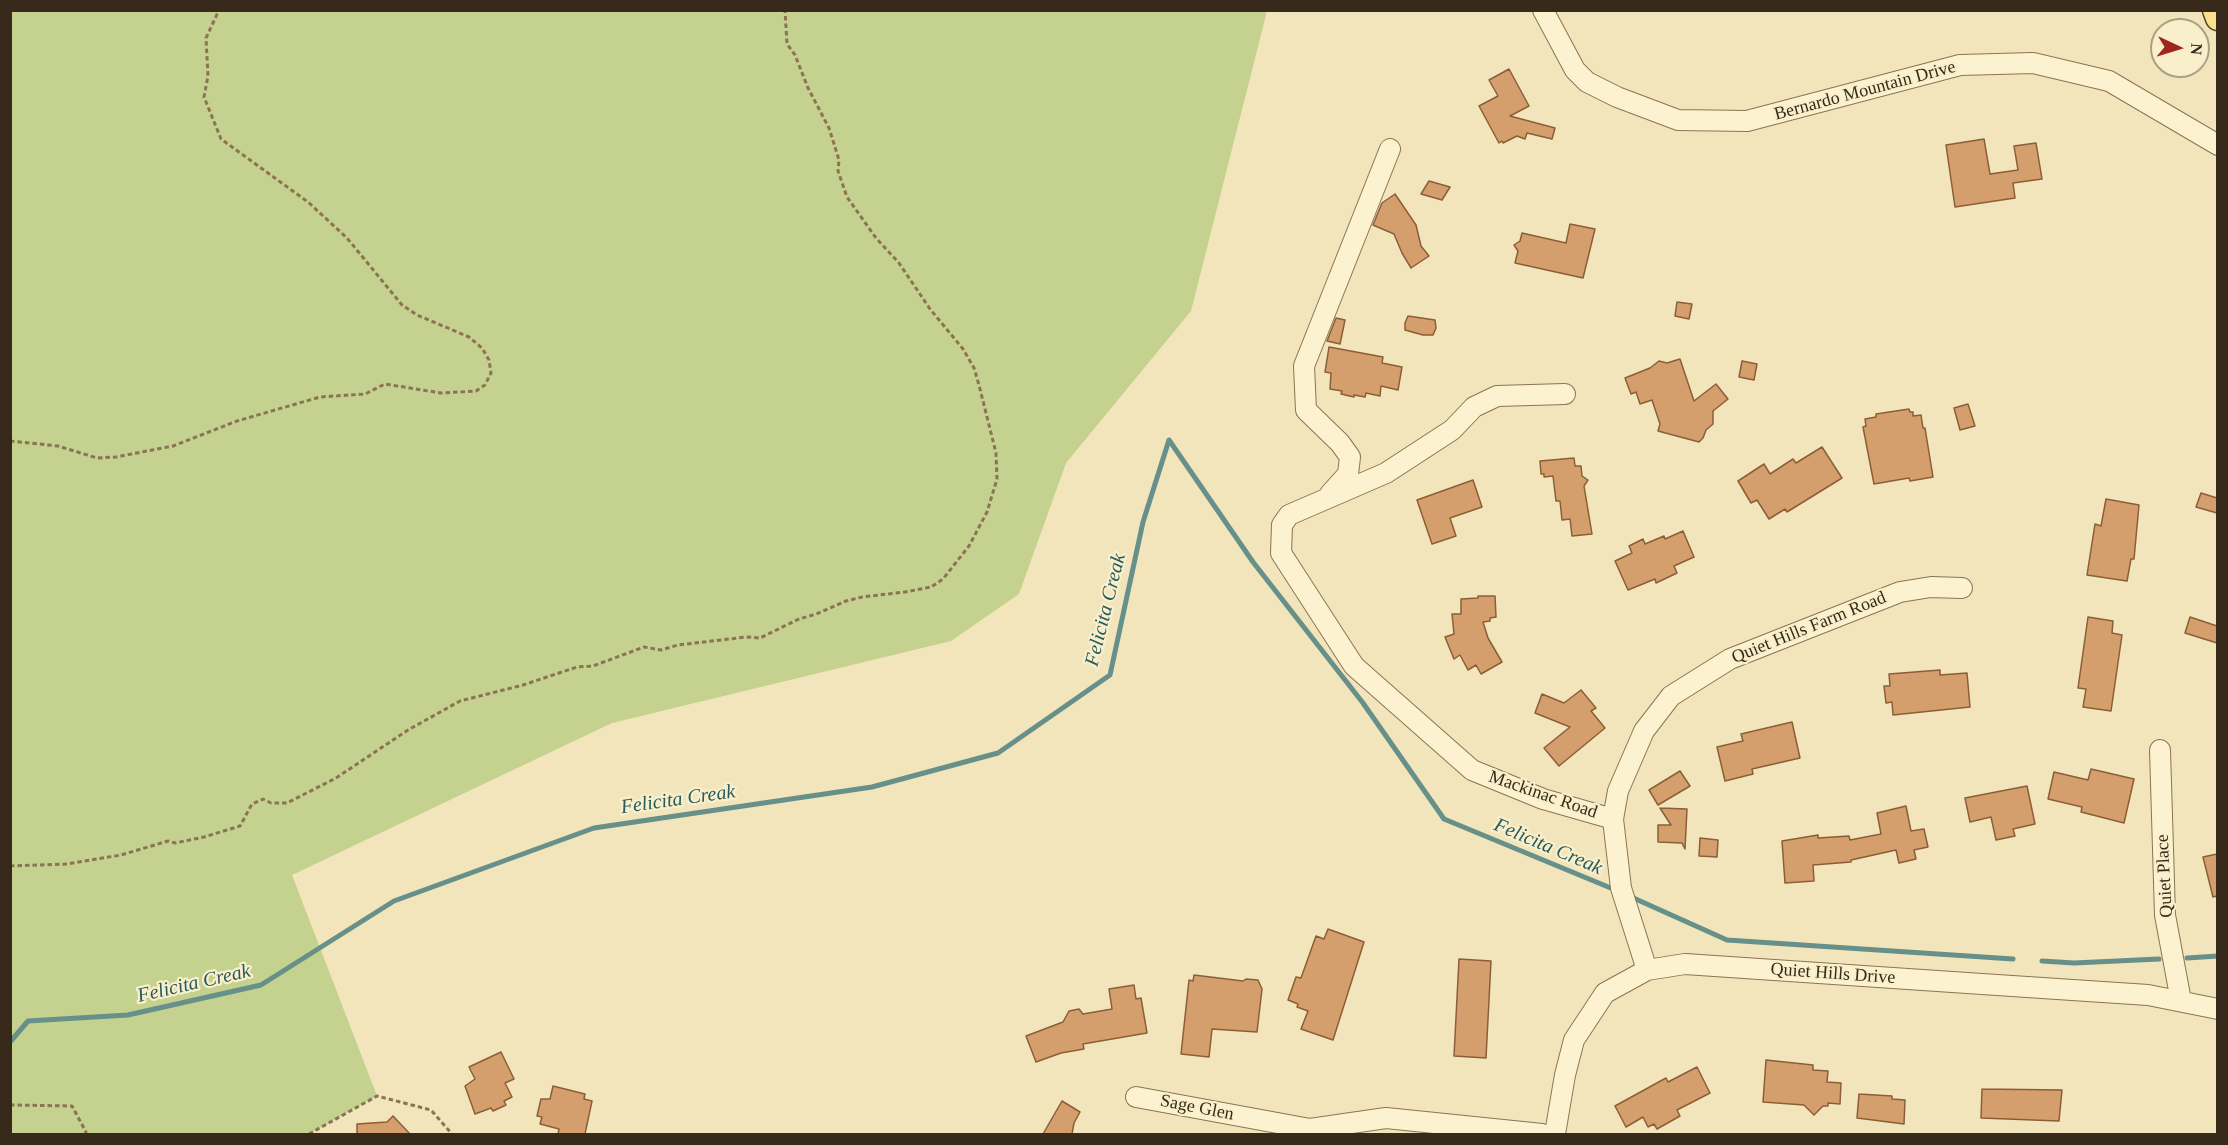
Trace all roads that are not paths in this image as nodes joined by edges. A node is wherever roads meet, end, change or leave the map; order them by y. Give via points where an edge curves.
1 (1543, 10) edge
2 (2215, 10) edge
3 (2217, 18) edge
4 (2217, 146) edge
5 (1390, 148) dead end
6 (1565, 394) dead end
7 (1326, 498) junction
8 (1962, 588) dead end
9 (2160, 750) dead end
10 (1613, 819) junction
11 (1647, 970) junction
12 (2181, 1001) junction
13 (2217, 1009) edge
14 (1136, 1097) dead end
15 (1542, 1134) edge
16 (1555, 1134) edge

1 - 4 street, Bernardo Mountain Drive via 1575,70 1587,82 1678,120 1748,121 1960,65 2033,63 2109,81
2 - 3 main road
5 - 7 street via 1304,366 1306,410 1350,457 1348,474
6 - 7 street, Mackinac Road via 1497,396 1474,407 1452,430 1386,473
7 - 10 street, Mackinac Road via 1289,515 1282,525 1281,553 1354,666 1472,770 1543,799
8 - 10 street, Quiet Hills Farm Road via 1900,592 1730,659 1671,696 1644,731 1618,791
9 - 12 street, Quiet Place via 2165,915
10 - 11 street, Quiet Hills Farm Road via 1621,888
11 - 12 street, Quiet Hills Drive via 1685,964 2148,995
11 - 16 street, Quiet Hills Drive via 1605,993 1574,1040
12 - 13 street, Quiet Hills Drive
14 - 15 street, Sage Glen via 1310,1129 1386,1119

